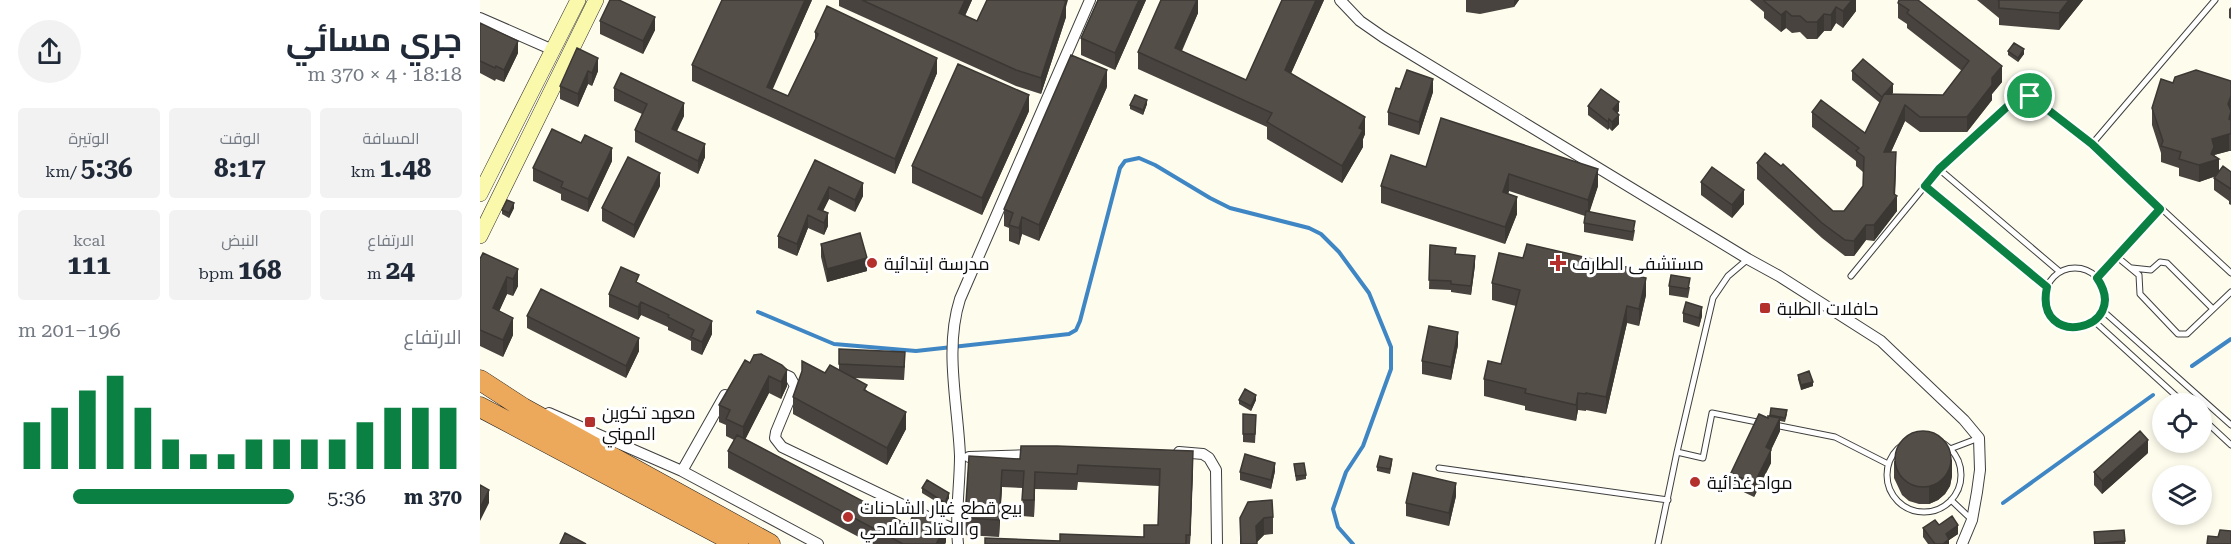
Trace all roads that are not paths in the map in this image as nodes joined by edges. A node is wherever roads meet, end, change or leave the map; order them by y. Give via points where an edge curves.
1 (578, 0) edge
2 (596, 0) edge
3 (1090, 0) edge
4 (1340, 0) edge
5 (2215, 0) edge
6 (480, 18) edge
7 (553, 50) junction
8 (2092, 144) junction
9 (1939, 169) junction
10 (1925, 186) junction
11 (480, 194) edge
12 (2160, 209) junction
13 (480, 236) edge
14 (2116, 256) junction
15 (1748, 259) junction
16 (2131, 268) junction
17 (2060, 272) junction
18 (2231, 273) edge
19 (1851, 276) dead end
20 (2097, 278) junction
21 (2047, 287) junction
22 (2231, 292) edge
23 (2213, 309) junction
24 (2102, 310) junction
25 (2094, 321) junction
26 (763, 363) edge
27 (733, 381) edge
28 (485, 383) edge
29 (2174, 393) edge
30 (480, 407) edge
31 (2231, 424) edge
32 (2212, 427) edge
33 (1979, 438) junction
34 (2231, 445) edge
35 (1950, 449) junction
36 (1170, 452) edge
37 (1677, 452) junction
38 (1042, 455) edge
39 (960, 457) junction
40 (1888, 464) junction
41 (1439, 468) dead end
42 (682, 471) junction
43 (1668, 500) junction
44 (1951, 500) junction
45 (1972, 520) junction
46 (957, 531) junction
47 (738, 544) edge
48 (770, 544) edge
49 (818, 544) edge
50 (958, 544) edge
51 (1217, 544) edge
52 (1658, 544) edge
53 (1962, 544) edge

1 - 7 street
2 - 13 street
3 - 39 street via 953,320 951,341
4 - 15 street via 1383,37
5 - 8 lane
6 - 7 street
7 - 11 street
8 - 9 lane via 2024,95
8 - 12 lane
9 - 10 lane
9 - 17 lane
10 - 19 lane
10 - 21 lane
12 - 14 lane
12 - 18 lane
14 - 16 lane
14 - 20 lane
15 - 33 street via 1881,341
15 - 37 lane via 1728,276 1713,298
16 - 23 lane via 2151,270 2160,262 2167,263
16 - 23 lane via 2139,275 2140,294 2178,334 2187,334
17 - 20 lane via 2080,269
17 - 21 lane
20 - 24 lane via 2104,295
21 - 25 lane via 2046,308 2058,323 2077,328
22 - 23 lane
24 - 25 lane
24 - 31 lane
25 - 29 lane
26 - 46 street via 790,377 795,386 776,432 775,438 782,447
27 - 42 street
28 - 42 street
28 - 48 highway via 523,408
30 - 47 highway
32 - 34 lane
33 - 35 lane
33 - 45 street via 1980,470
35 - 40 lane via 1933,438 1920,437 1898,447
35 - 44 lane via 1960,464 1961,477
36 - 51 street via 1203,454 1216,470
37 - 40 lane via 1704,458 1712,413 1835,436
37 - 43 lane
38 - 39 street
39 - 46 street
40 - 44 lane via 1890,491 1907,508 1930,512
41 - 43 lane
42 - 49 street
43 - 52 lane
44 - 45 lane
45 - 53 street
46 - 50 street

